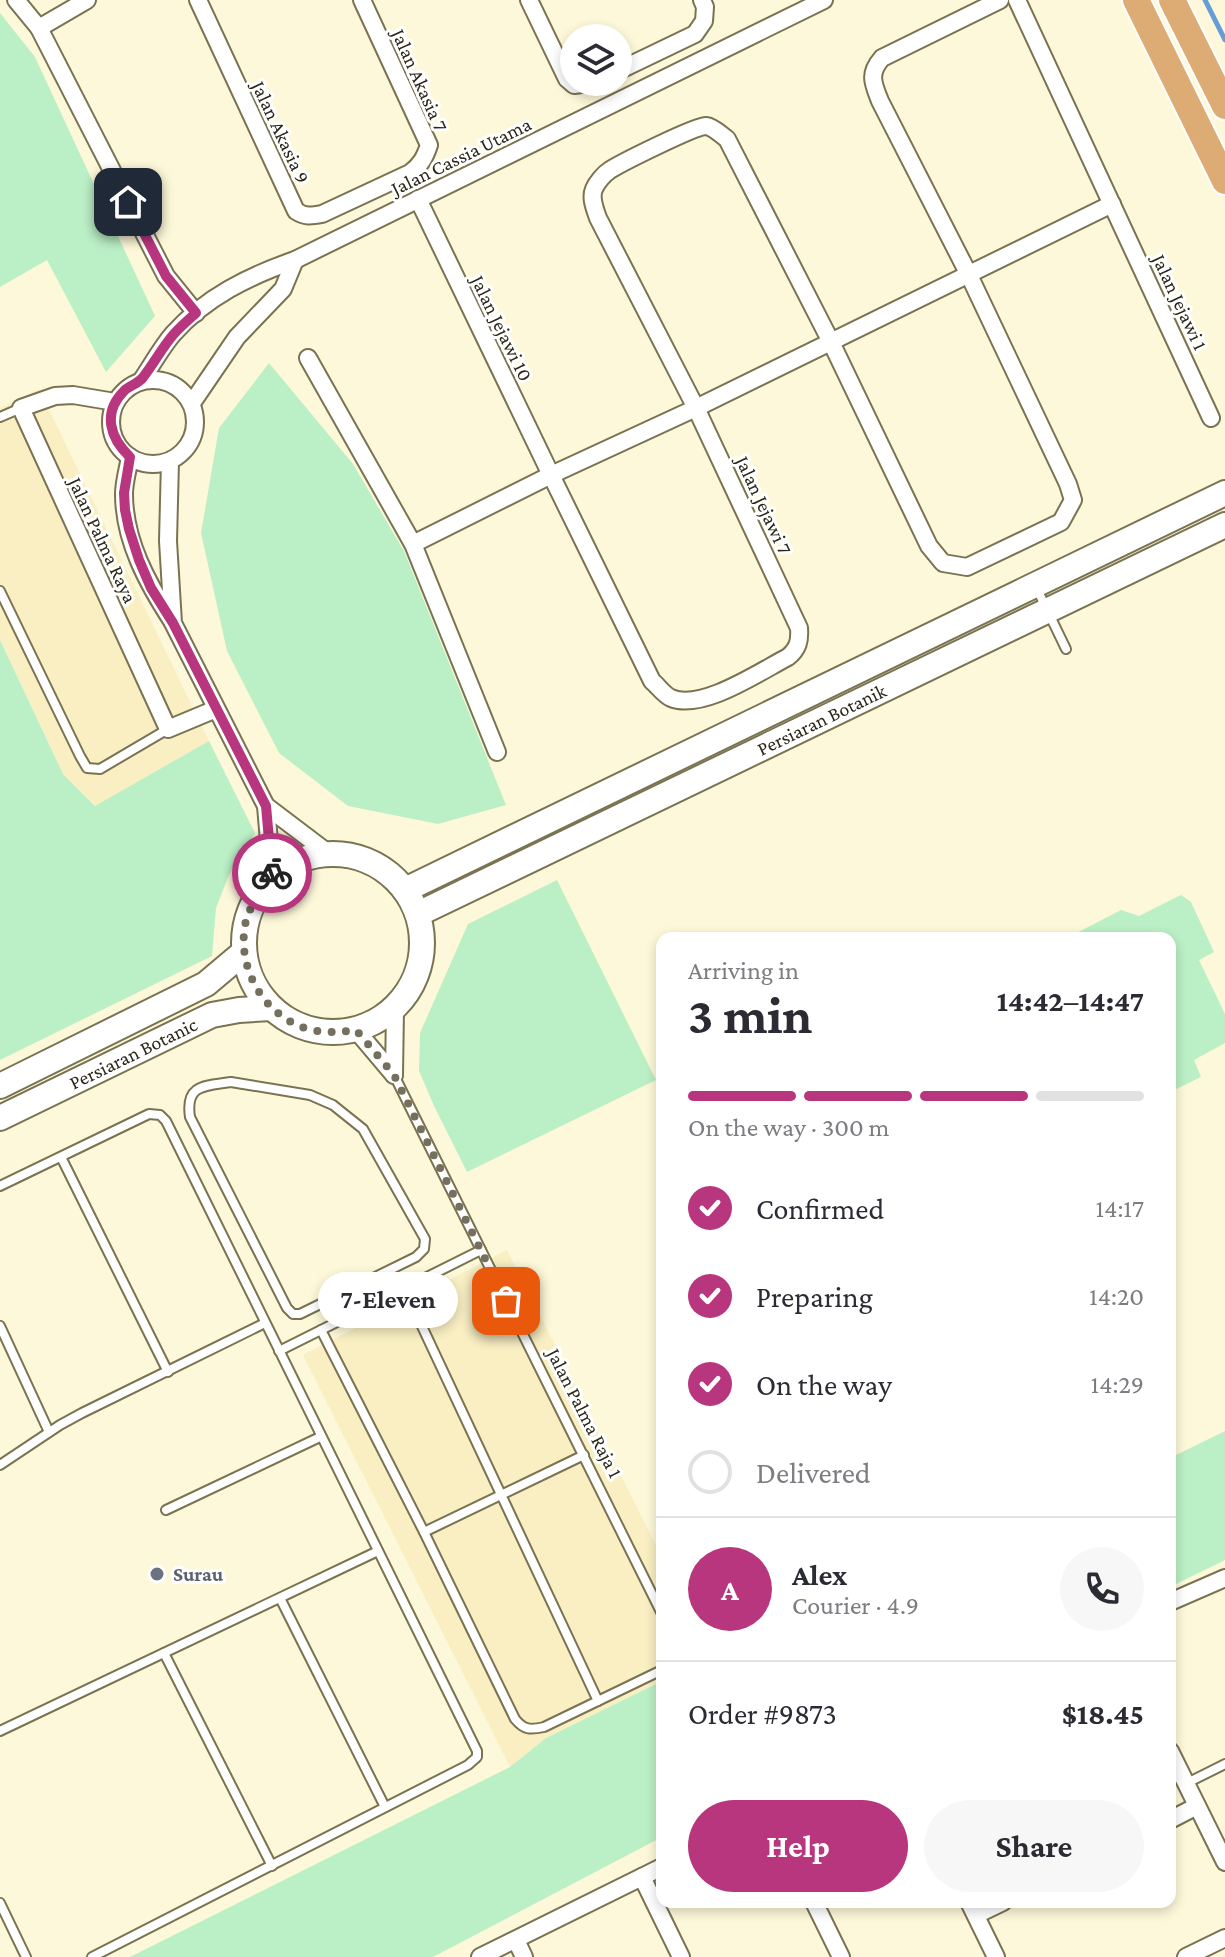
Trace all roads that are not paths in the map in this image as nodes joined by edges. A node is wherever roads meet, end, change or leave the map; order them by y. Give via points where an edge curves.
1 (16, 0) edge
2 (87, 0) edge
3 (198, 0) edge
4 (362, 0) edge
5 (529, 0) edge
6 (702, 0) edge
7 (824, 0) edge
8 (1000, 0) edge
9 (1017, 0) edge
10 (1136, 0) edge
11 (1172, 0) edge
12 (39, 28) junction
13 (560, 64) edge
14 (632, 64) edge
15 (1223, 98) edge
16 (1225, 181) edge
17 (367, 193) joint
18 (418, 199) junction
19 (1112, 204) junction
20 (295, 260) junction
21 (968, 273) junction
22 (196, 313) junction
23 (830, 340) junction
24 (308, 358) dead end
25 (141, 381) junction
26 (115, 402) junction
27 (192, 403) junction
28 (21, 408) junction
29 (696, 408) junction
30 (0, 417) edge
31 (1211, 418) dead end
32 (130, 457) junction
33 (170, 461) junction
34 (551, 475) junction
35 (1225, 493) edge
36 (1225, 525) edge
37 (413, 544) junction
38 (1035, 585) junction
39 (0, 591) edge
40 (1048, 610) junction
41 (173, 623) junction
42 (1066, 649) dead end
43 (652, 681) joint
44 (216, 709) junction
45 (168, 729) junction
46 (497, 752) dead end
47 (266, 806) junction
48 (328, 853) junction
49 (272, 877) junction
50 (405, 890) junction
51 (418, 914) junction
52 (244, 952) junction
53 (271, 1008) junction
54 (395, 1009) junction
55 (356, 1030) junction
56 (394, 1075) junction
57 (0, 1086) edge
58 (0, 1118) edge
59 (61, 1157) junction
60 (0, 1186) edge
61 (481, 1250) junction
62 (372, 1279) junction
63 (404, 1288) junction
64 (385, 1298) junction
65 (265, 1323) junction
66 (0, 1326) edge
67 (321, 1330) junction
68 (279, 1351) junction
69 (168, 1372) junction
70 (49, 1432) junction
71 (320, 1437) junction
72 (584, 1455) junction
73 (0, 1465) edge
74 (502, 1495) junction
75 (166, 1510) dead end
76 (424, 1532) junction
77 (378, 1551) junction
78 (1225, 1578) edge
79 (280, 1598) junction
80 (1176, 1599) edge
81 (656, 1602) edge
82 (164, 1653) junction
83 (656, 1673) edge
84 (598, 1701) junction
85 (0, 1731) edge
86 (1176, 1763) edge
87 (1225, 1764) edge
88 (1186, 1783) junction
89 (1197, 1806) junction
90 (385, 1807) junction
91 (1176, 1817) edge
92 (1225, 1862) edge
93 (272, 1866) junction
94 (656, 1870) edge
95 (642, 1877) junction
96 (0, 1903) edge
97 (656, 1906) edge
98 (657, 1908) edge
99 (817, 1908) edge
100 (972, 1909) edge
101 (1225, 1938) edge
102 (516, 1940) junction
103 (26, 1957) edge
104 (92, 1957) edge
105 (480, 1957) edge
106 (524, 1957) edge
107 (681, 1957) edge
108 (841, 1957) edge
109 (996, 1957) edge
110 (1186, 1957) edge

1 - 12 street
2 - 12 street
3 - 17 street, Jalan Akasia 9 via 296,211 304,216 322,214
4 - 17 street, Jalan Akasia 7 via 429,145 410,173
5 - 13 street
6 - 14 street via 704,21 695,34
7 - 18 street, Jalan Cassia Utama
8 - 21 street via 882,58 872,73 880,101
9 - 19 street, Jalan Jejawi 1
10 - 16 main road
11 - 15 main road
12 - 22 street via 166,276
18 - 20 street, Jalan Cassia Utama
18 - 34 street, Jalan Jejawi 10
19 - 21 street
19 - 31 street, Jalan Jejawi 1
20 - 22 street, Jalan Cassia Utama via 261,272
20 - 27 street via 283,289 237,337
21 - 23 street
21 - 23 street via 1068,484 1073,500 1061,522 967,567 943,563 929,546
22 - 25 street, Jalan Cassia Utama
23 - 29 street
23 - 29 street, Jalan Jejawi 7 via 727,139 715,129 688,132 608,171 593,192 598,218
24 - 37 street
25 - 26 street
25 - 27 street via 172,384
26 - 28 street via 55,396
26 - 32 street via 112,433
27 - 33 street via 193,437
28 - 30 lane
28 - 45 street, Jalan Palma Raya
29 - 34 street
29 - 43 street, Jalan Jejawi 7 via 800,637 797,650 788,657 709,698 688,702 668,697
32 - 33 street via 156,465
32 - 41 street via 124,493 129,529 151,588
33 - 41 street
34 - 37 street
34 - 43 street, Jalan Jejawi 10
35 - 38 main road
36 - 40 main road, Persiaran Botanik
37 - 46 street
38 - 40 lane
38 - 50 main road
39 - 45 lane via 87,768 100,769
40 - 42 lane
40 - 51 main road, Persiaran Botanik
41 - 44 street
44 - 45 street
44 - 47 street
47 - 48 street
47 - 49 street
48 - 49 main road via 288,865
48 - 50 main road via 363,858
49 - 52 main road via 245,924
50 - 51 main road
51 - 54 main road via 423,939 420,965
52 - 53 main road via 258,992
52 - 57 main road, Persiaran Botanic via 206,984
53 - 55 main road via 311,1030
53 - 58 main road, Persiaran Botanic via 212,1015
54 - 55 main road
54 - 56 street, Jalan Palma Raja 1
55 - 56 street
56 - 61 lane, Jalan Palma Raja 1
59 - 60 lane
59 - 65 lane via 149,1114 160,1115
59 - 69 lane
61 - 63 lane
61 - 72 lane, Jalan Palma Raja 1
62 - 62 lane via 300,1314 287,1308 190,1117 191,1094 200,1087 231,1082 310,1095 333,1105 363,1129 425,1239 416,1257
62 - 64 lane
63 - 64 lane
63 - 74 lane
64 - 67 lane
65 - 68 lane
65 - 69 lane
66 - 70 lane
67 - 68 lane
67 - 76 lane
68 - 71 lane
69 - 70 lane
70 - 73 lane
71 - 75 lane
71 - 77 lane
72 - 74 lane
72 - 81 lane, Jalan Palma Raja 1
74 - 76 lane
74 - 84 lane
76 - 84 lane via 522,1727 544,1727
77 - 79 lane
77 - 90 lane via 477,1751 468,1765
78 - 80 street
79 - 82 lane
79 - 90 lane
82 - 85 lane
82 - 93 lane
83 - 84 lane
86 - 88 street
87 - 88 lane
88 - 89 street
89 - 91 street
89 - 92 street
90 - 93 lane
93 - 104 lane
94 - 95 street
95 - 97 street
95 - 102 street
96 - 103 lane
98 - 107 street
99 - 108 street
100 - 109 street
101 - 110 street
102 - 105 street
102 - 106 street

